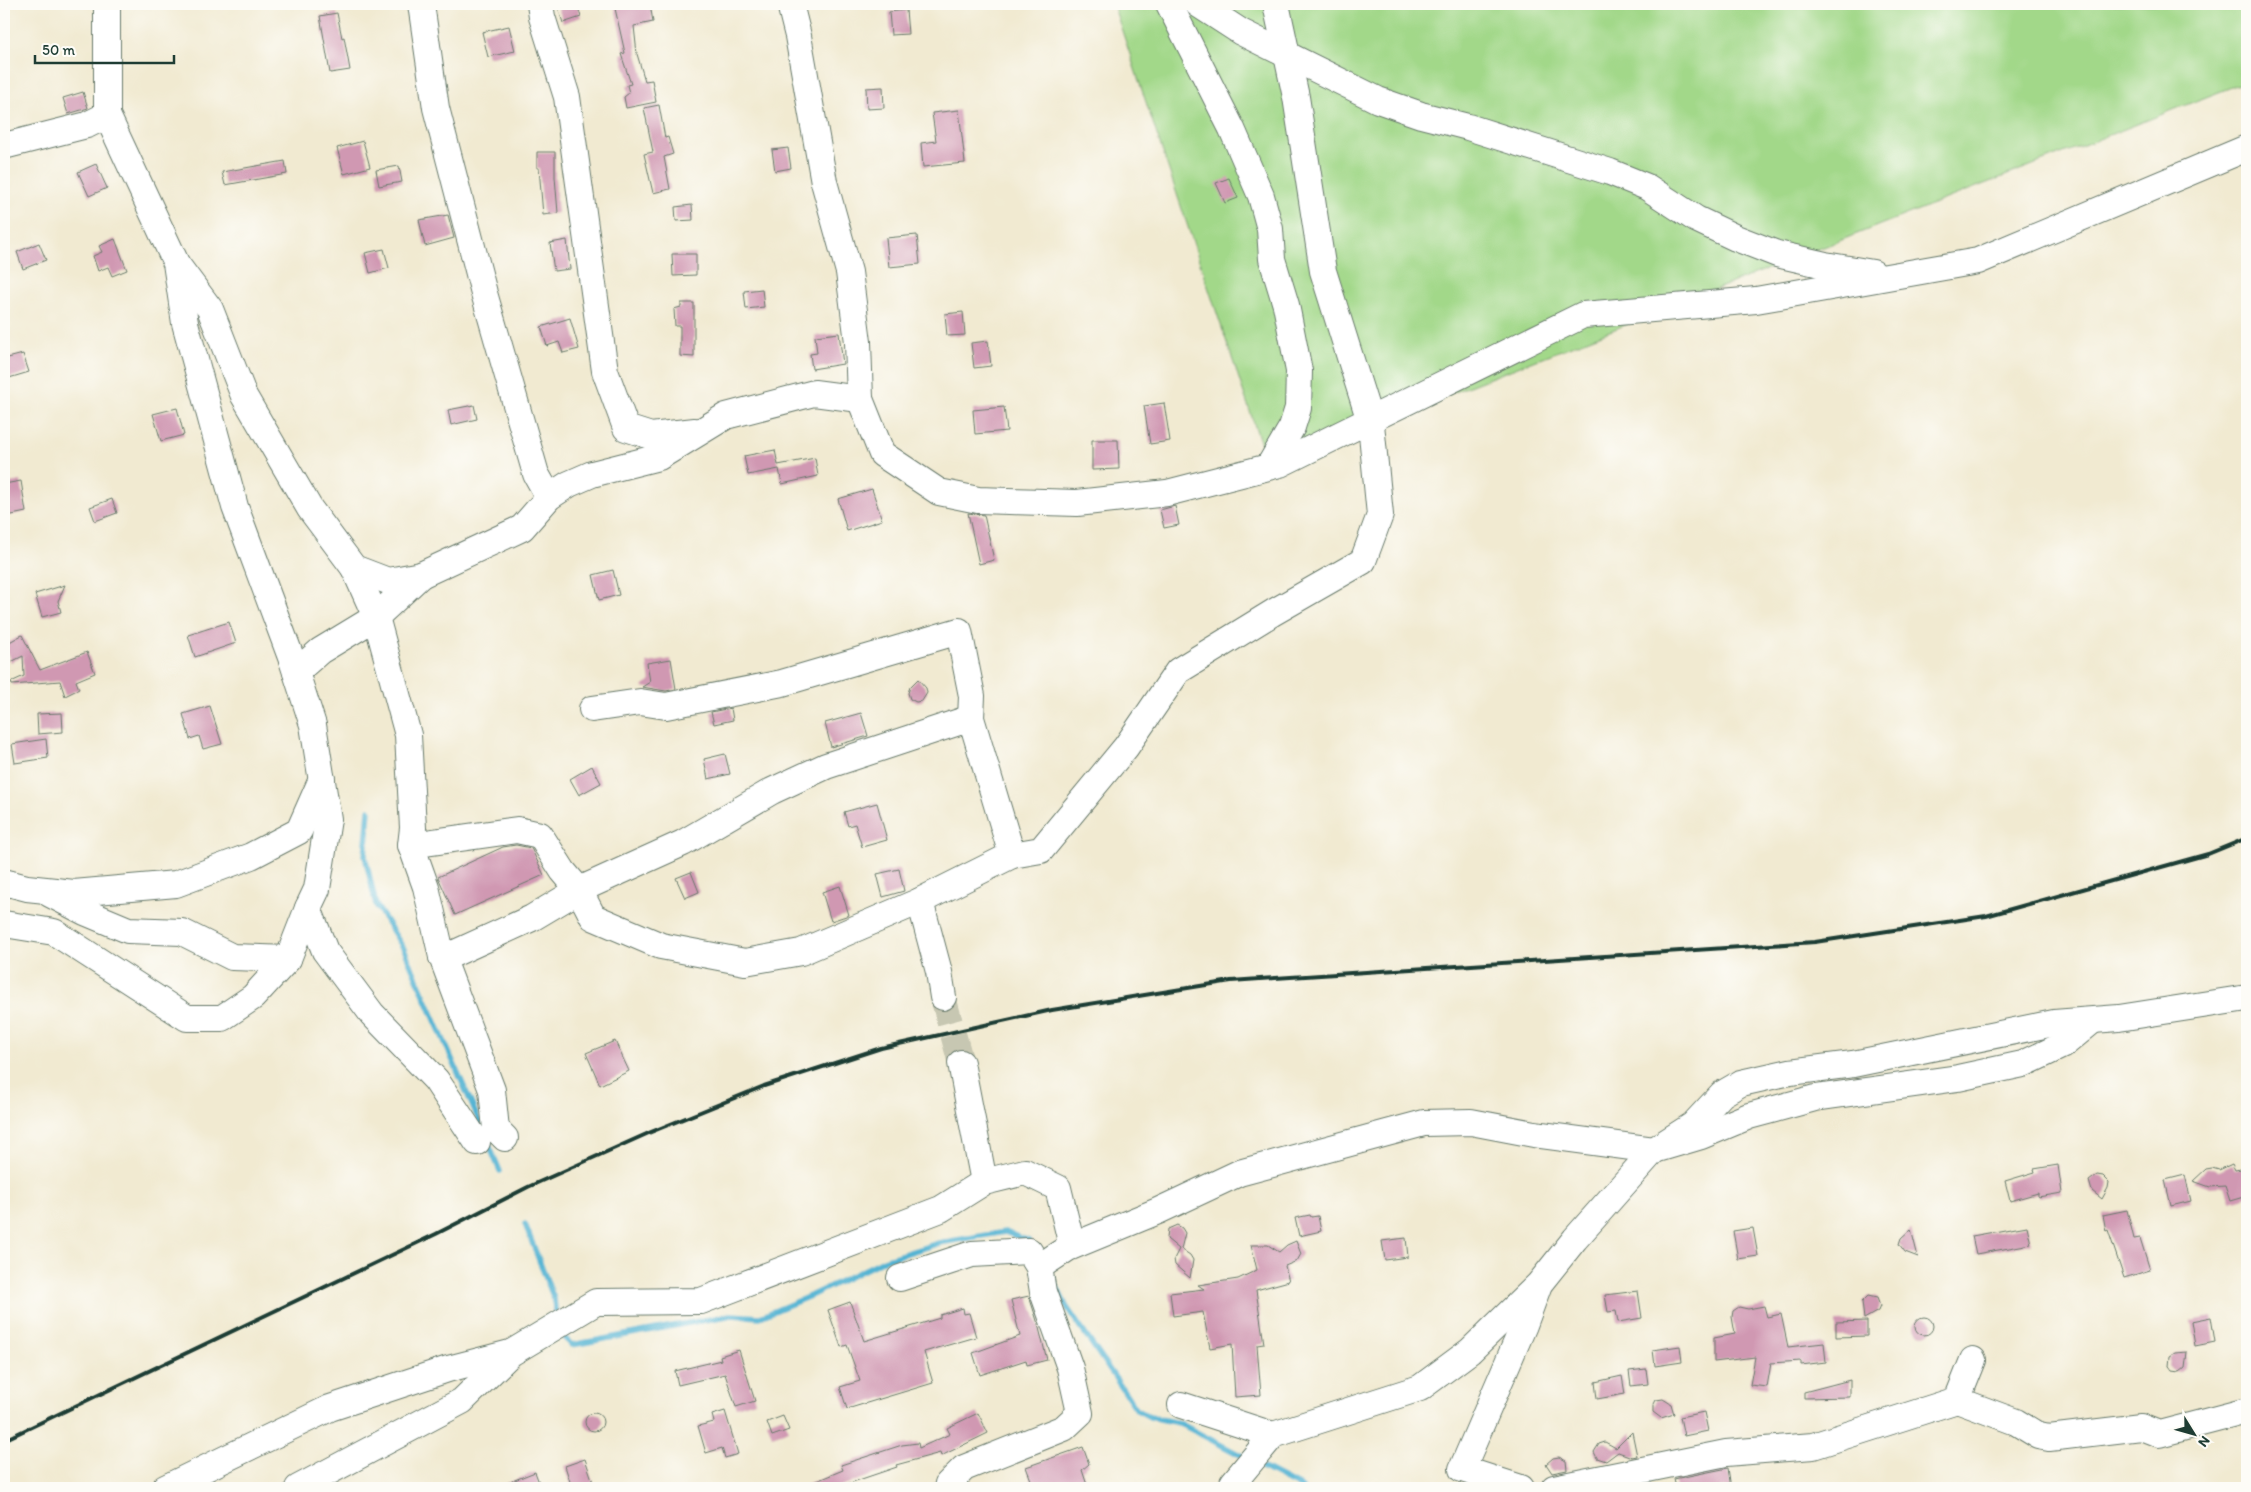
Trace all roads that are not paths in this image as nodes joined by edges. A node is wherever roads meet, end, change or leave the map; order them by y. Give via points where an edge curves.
1 (106, 4) edge
2 (421, 4) edge
3 (540, 4) edge
4 (790, 4) edge
5 (1169, 4) edge
6 (1198, 4) edge
7 (1276, 4) edge
8 (1287, 54) junction
9 (107, 115) junction
10 (4, 146) edge
11 (2247, 148) edge
12 (176, 263) junction
13 (1898, 275) junction
14 (860, 399) junction
15 (1370, 419) junction
16 (704, 430) junction
17 (1270, 466) junction
18 (549, 497) junction
19 (354, 568) junction
20 (421, 575) junction
21 (376, 617) junction
22 (296, 672) junction
23 (592, 709) dead end
24 (971, 718) junction
25 (322, 779) junction
26 (411, 845) junction
27 (1012, 855) junction
28 (4, 882) edge
29 (41, 889) junction
30 (579, 890) junction
31 (920, 901) junction
32 (308, 908) junction
33 (4, 924) edge
34 (442, 957) junction
35 (288, 958) junction
36 (943, 997) tunnel mouth
37 (2246, 999) edge
38 (2092, 1021) junction
39 (961, 1063) tunnel mouth
40 (1854, 1064) junction
41 (1815, 1098) junction
42 (505, 1138) dead end
43 (477, 1142) dead end
44 (1654, 1150) junction
45 (984, 1182) junction
46 (1051, 1259) junction
47 (900, 1278) dead end
48 (1539, 1284) junction
49 (511, 1353) junction
50 (1973, 1360) dead end
51 (1957, 1400) junction
52 (1181, 1405) dead end
53 (2247, 1411) edge
54 (1252, 1461) edge
55 (1462, 1469) junction
56 (944, 1487) edge
57 (165, 1488) edge
58 (298, 1488) edge
59 (1492, 1488) edge
60 (1521, 1488) edge
61 (1554, 1488) edge

1 - 9 street
2 - 18 street via 436,108 536,474
3 - 16 street via 568,97 605,370 626,428 651,436
4 - 14 street via 824,182 849,272 858,342
5 - 17 street via 1232,129 1261,196 1270,230 1272,259 1286,304 1299,370 1298,408 1292,427
6 - 8 street via 1241,32
7 - 8 street
8 - 13 street via 1378,100 1549,152 1647,187 1696,219 1777,254 1834,267
8 - 15 street via 1323,271
9 - 10 street via 87,125
9 - 12 street
11 - 13 street via 1978,261
12 - 19 street via 210,308 248,404 310,508
12 - 22 street via 185,323 235,507
13 - 15 street via 1756,300 1583,315
14 - 16 street via 814,393 726,416
14 - 17 street via 882,454 939,492 978,500 1076,503 1167,493
15 - 17 street
15 - 27 street via 1380,515 1363,561 1178,671 1126,747 1041,850
16 - 18 street via 659,457 592,474
18 - 20 street via 522,528
19 - 20 street via 388,581
19 - 21 street
20 - 21 street
21 - 22 street via 320,651
21 - 26 street via 408,735
22 - 25 street via 313,725
23 - 24 street via 640,702 666,706 782,683 959,631 972,696
24 - 27 street
24 - 30 street via 826,766 772,791 683,843
25 - 29 street via 300,831 251,856 176,884 74,893
25 - 32 street via 328,819 318,889
26 - 30 street via 517,830 540,835
26 - 34 street via 426,887
27 - 31 street
28 - 29 street
29 - 35 street via 128,930 182,932 232,957
30 - 31 street via 592,917 661,946 745,962 801,952
30 - 34 street via 532,918
31 - 36 street
32 - 35 street
32 - 43 street via 325,951 372,1014 436,1080
33 - 35 street via 54,932 187,1018 222,1018 254,997
34 - 42 street via 492,1090 496,1129
37 - 38 street
38 - 40 street via 2011,1030
38 - 41 street via 2063,1045 2023,1064 1958,1078
39 - 45 street
40 - 41 street
40 - 44 street via 1741,1082 1722,1094 1693,1125
41 - 44 street via 1749,1116 1701,1136
44 - 46 street via 1471,1122 1424,1123 1239,1173
44 - 48 street
45 - 46 street via 1025,1172 1058,1188
45 - 49 street via 941,1209 701,1301 596,1302
46 - 47 street via 1030,1252 972,1254
46 - 56 street via 1043,1292 1070,1368 1080,1413 1064,1428 964,1468
48 - 54 street via 1470,1351 1420,1388
48 - 55 street
49 - 57 street via 448,1369 330,1408
49 - 58 street via 462,1401
50 - 51 street
51 - 53 street via 2049,1438 2141,1427 2159,1434
51 - 61 street via 1813,1446 1726,1453
52 - 54 street
55 - 59 street
55 - 60 street

